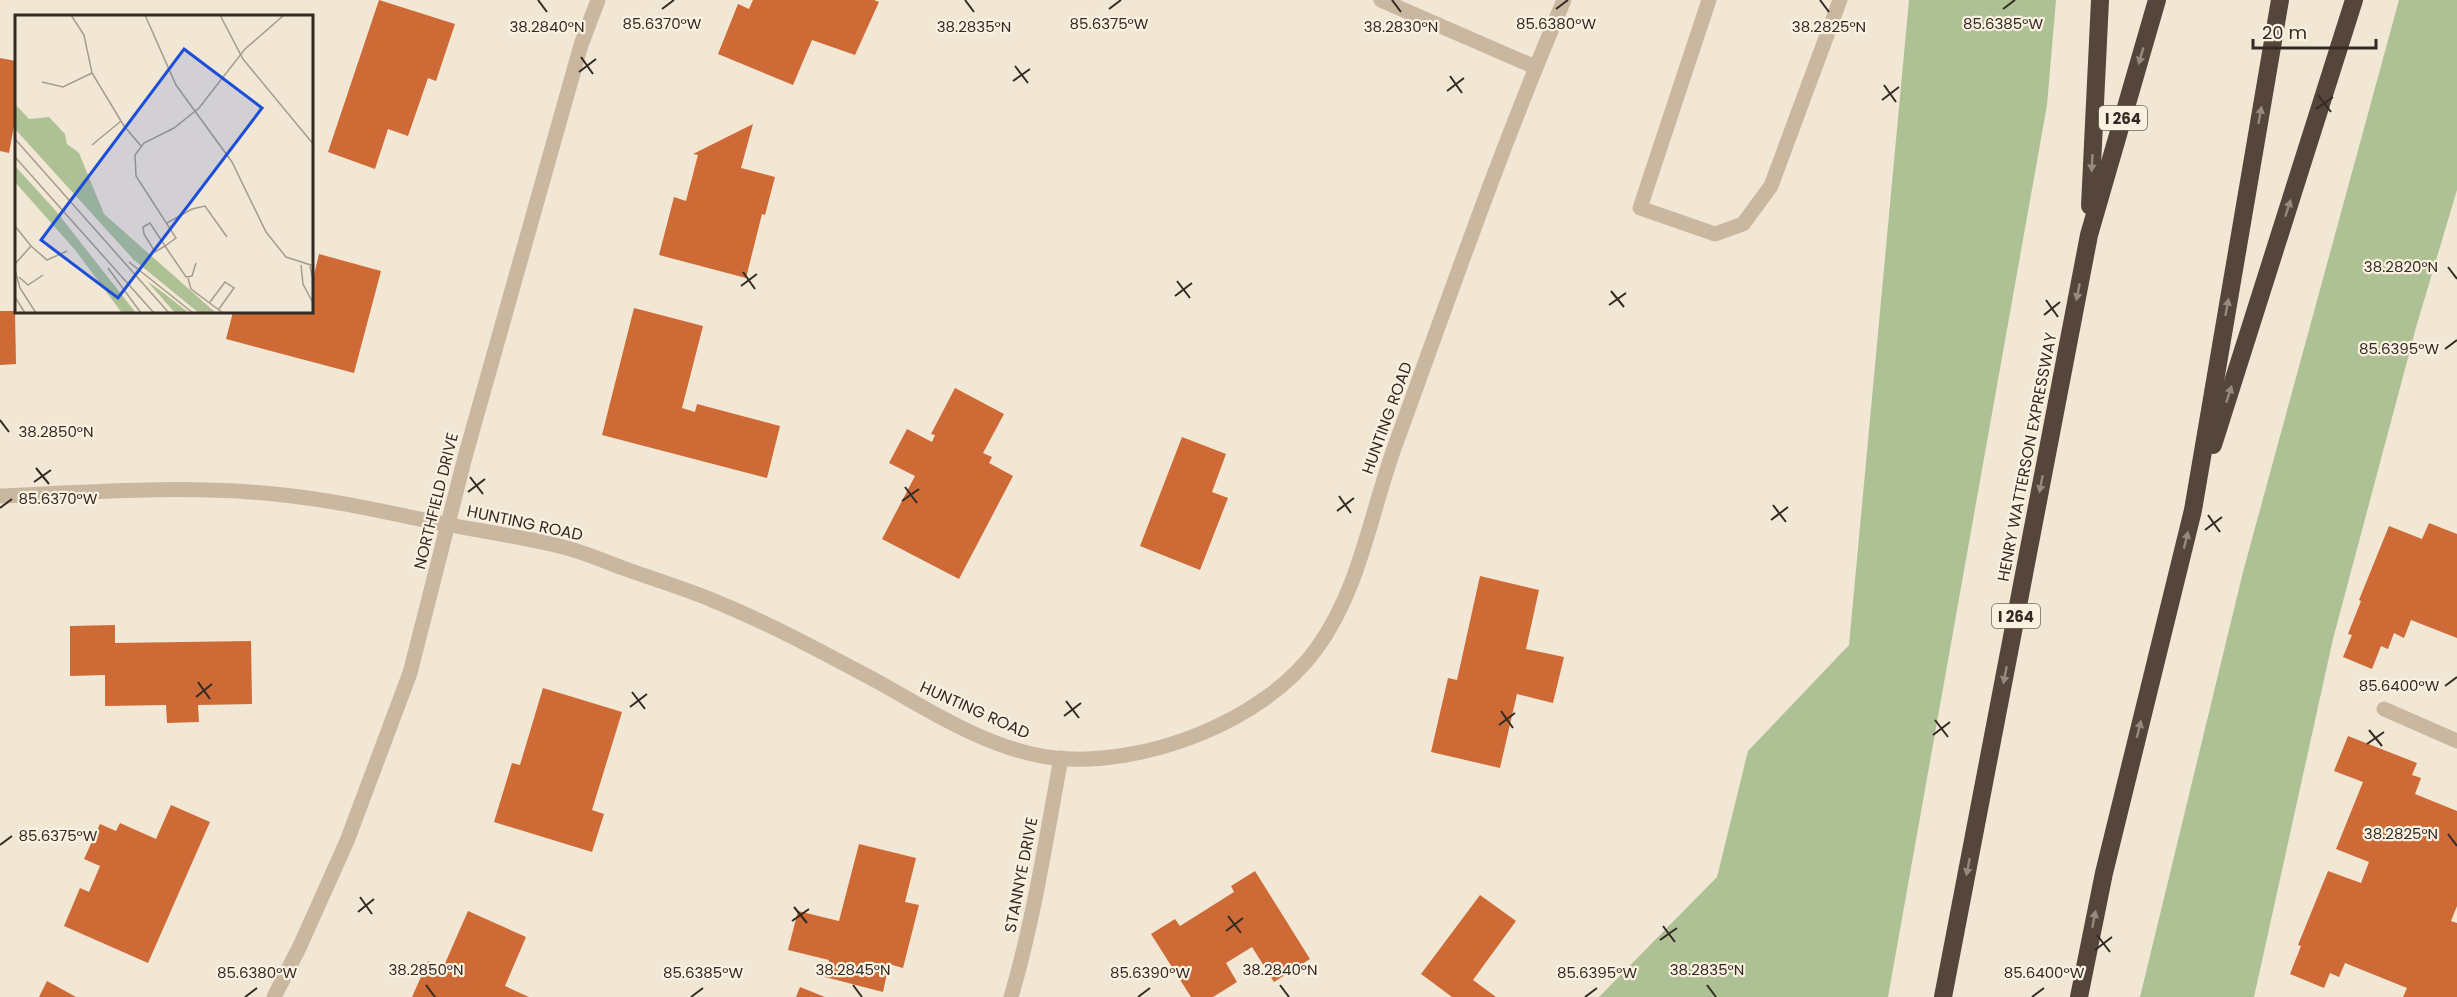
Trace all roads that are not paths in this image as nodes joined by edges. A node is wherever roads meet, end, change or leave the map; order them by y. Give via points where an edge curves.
1 (597, 0) edge
2 (1381, 0) edge
3 (1564, 0) edge
4 (1709, 0) edge
5 (1840, 0) edge
6 (2100, 0) edge
7 (2157, 0) edge
8 (2280, 0) edge
9 (2354, 0) edge
10 (1535, 67) junction
11 (2089, 235) junction
12 (0, 496) edge
13 (2193, 510) junction
14 (448, 525) junction
15 (2384, 709) dead end
16 (2457, 741) edge
17 (1061, 758) junction
18 (274, 997) edge
19 (1011, 997) edge
20 (1943, 997) edge
21 (2079, 997) edge

1 - 14 street, NORTHFIELD DRIVE
2 - 10 street
3 - 10 street, HUNTING ROAD
4 - 5 street via 1640,208 1715,234 1743,224 1771,186
6 -> 11 highway
7 -> 11 highway, HENRY WATTERSON EXPRESSWAY / I 264
13 -> 8 highway
13 -> 9 highway
10 - 17 street, HUNTING ROAD via 1393,450 1354,573 1340,610 1316,649 1273,693 1211,730 1174,744 1108,757
11 -> 20 highway, HENRY WATTERSON EXPRESSWAY / I 264
12 - 14 street, HUNTING ROAD via 173,489 275,494
21 -> 13 highway via 2104,873
14 - 17 street, HUNTING ROAD via 567,548 710,599 793,636 941,717 1021,753
14 - 18 street, NORTHFIELD DRIVE via 410,673 347,840
15 - 16 street
17 - 19 street, STANNYE DRIVE via 1041,872

